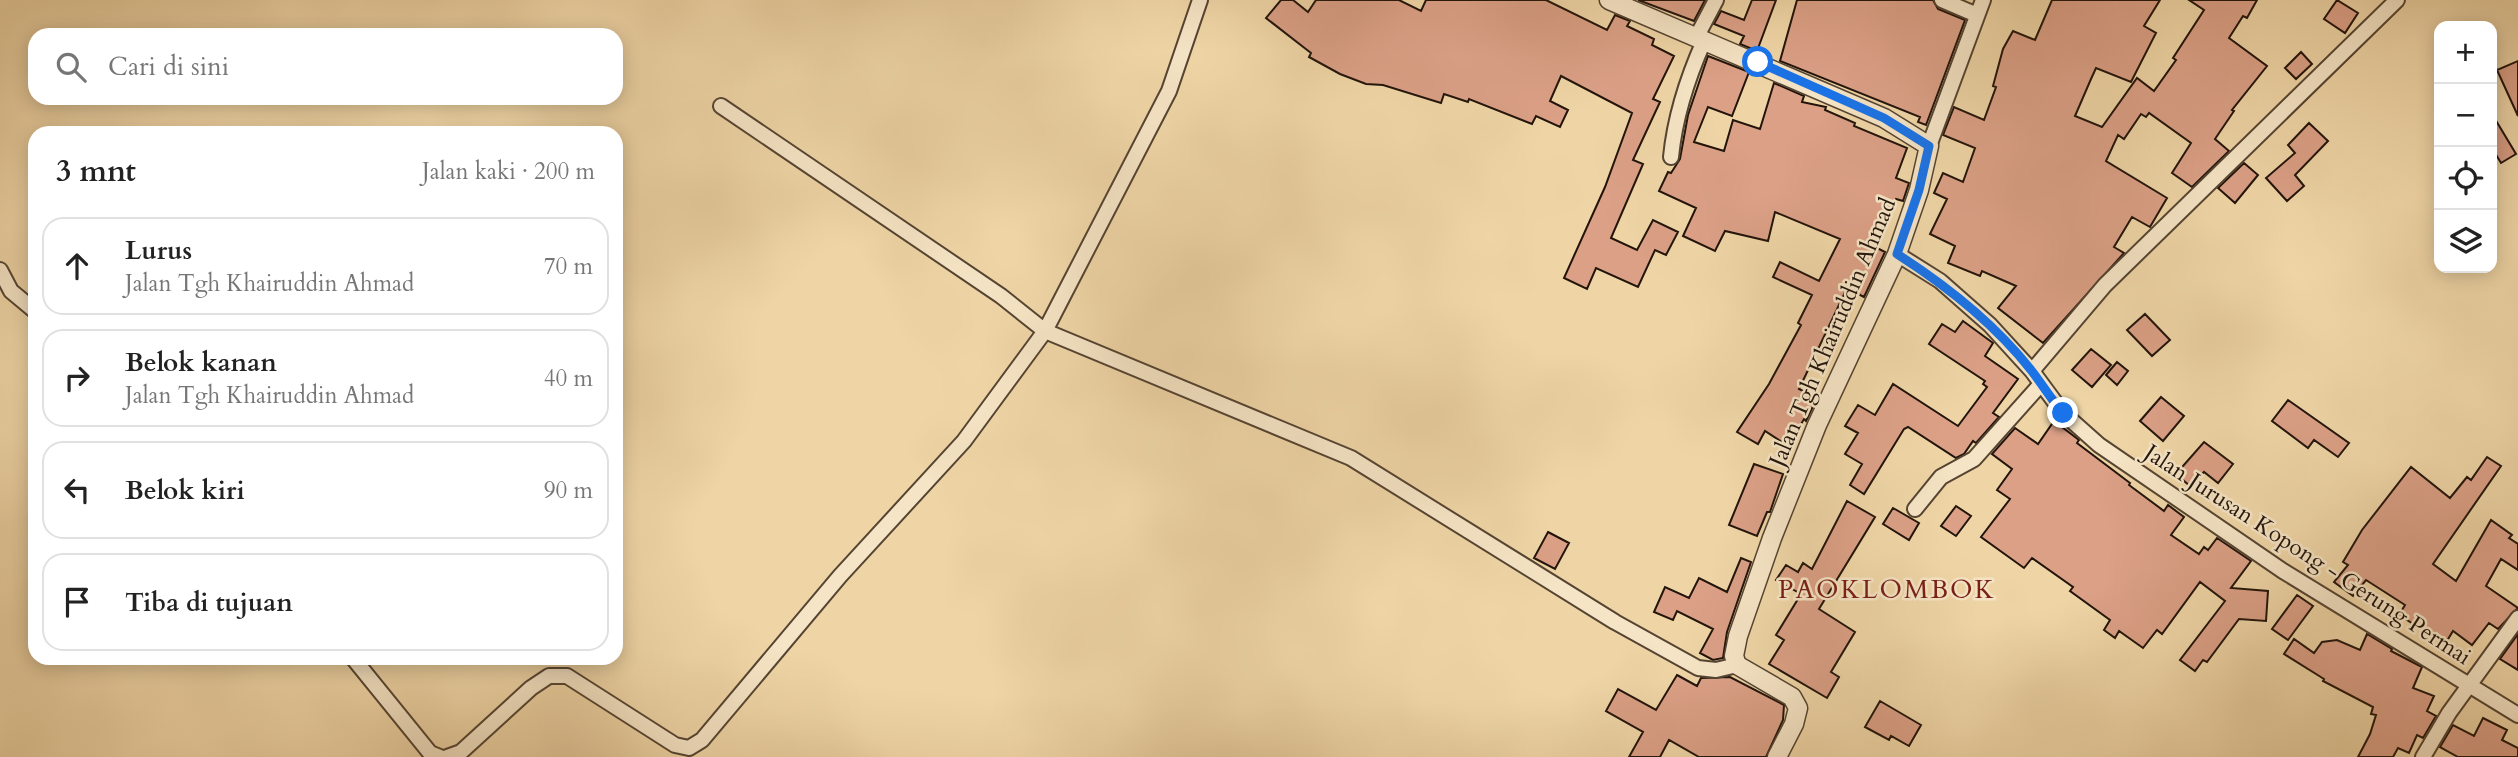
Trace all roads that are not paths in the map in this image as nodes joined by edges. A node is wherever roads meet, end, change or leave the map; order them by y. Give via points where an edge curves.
1 (1200, 0) edge
2 (1609, 0) edge
3 (1716, 0) edge
4 (1942, 0) edge
5 (1983, 0) edge
6 (2397, 0) edge
7 (1977, 15) junction
8 (1700, 39) junction
9 (721, 106) dead end
10 (1929, 146) junction
11 (1671, 157) dead end
12 (1897, 254) junction
13 (0, 270) edge
14 (28, 305) edge
15 (1045, 331) junction
16 (2032, 371) junction
17 (2040, 385) junction
18 (1915, 509) dead end
19 (2518, 618) edge
20 (358, 665) edge
21 (1737, 665) junction
22 (2468, 685) junction
23 (2518, 715) edge
24 (440, 757) edge
25 (447, 757) edge
26 (1777, 757) edge
27 (2423, 757) edge

1 - 15 street via 1169,91
2 - 8 street
3 - 8 street
4 - 7 street
5 - 7 street
6 - 16 street via 2105,285
7 - 10 street
8 - 10 street via 1884,118
8 - 11 street via 1674,125
9 - 15 street via 1001,296
10 - 12 street, Jalan Tgh Khairuddin Ahmad
12 - 16 street, Jalan Jurusan Kopong - Gerung Permai via 1940,281 1990,325
12 - 21 street, Jalan Tgh Khairuddin Ahmad via 1817,425 1772,538 1738,636
13 - 14 street via 11,291
15 - 21 street via 1351,458 1615,622 1698,668
15 - 25 street via 964,441 840,576 702,740 689,748 675,745 567,676 549,676 461,752
16 - 17 street, Jalan Jurusan Kopong - Gerung Permai
17 - 18 street via 1973,459 1941,477
17 - 22 street, Jalan Jurusan Kopong - Gerung Permai via 2063,413 2099,444 2283,571
19 - 22 street
20 - 24 street via 430,753
21 - 26 street via 1796,702 1799,711
22 - 23 street, Jalan Jurusan Kopong - Gerung Permai
22 - 27 street

